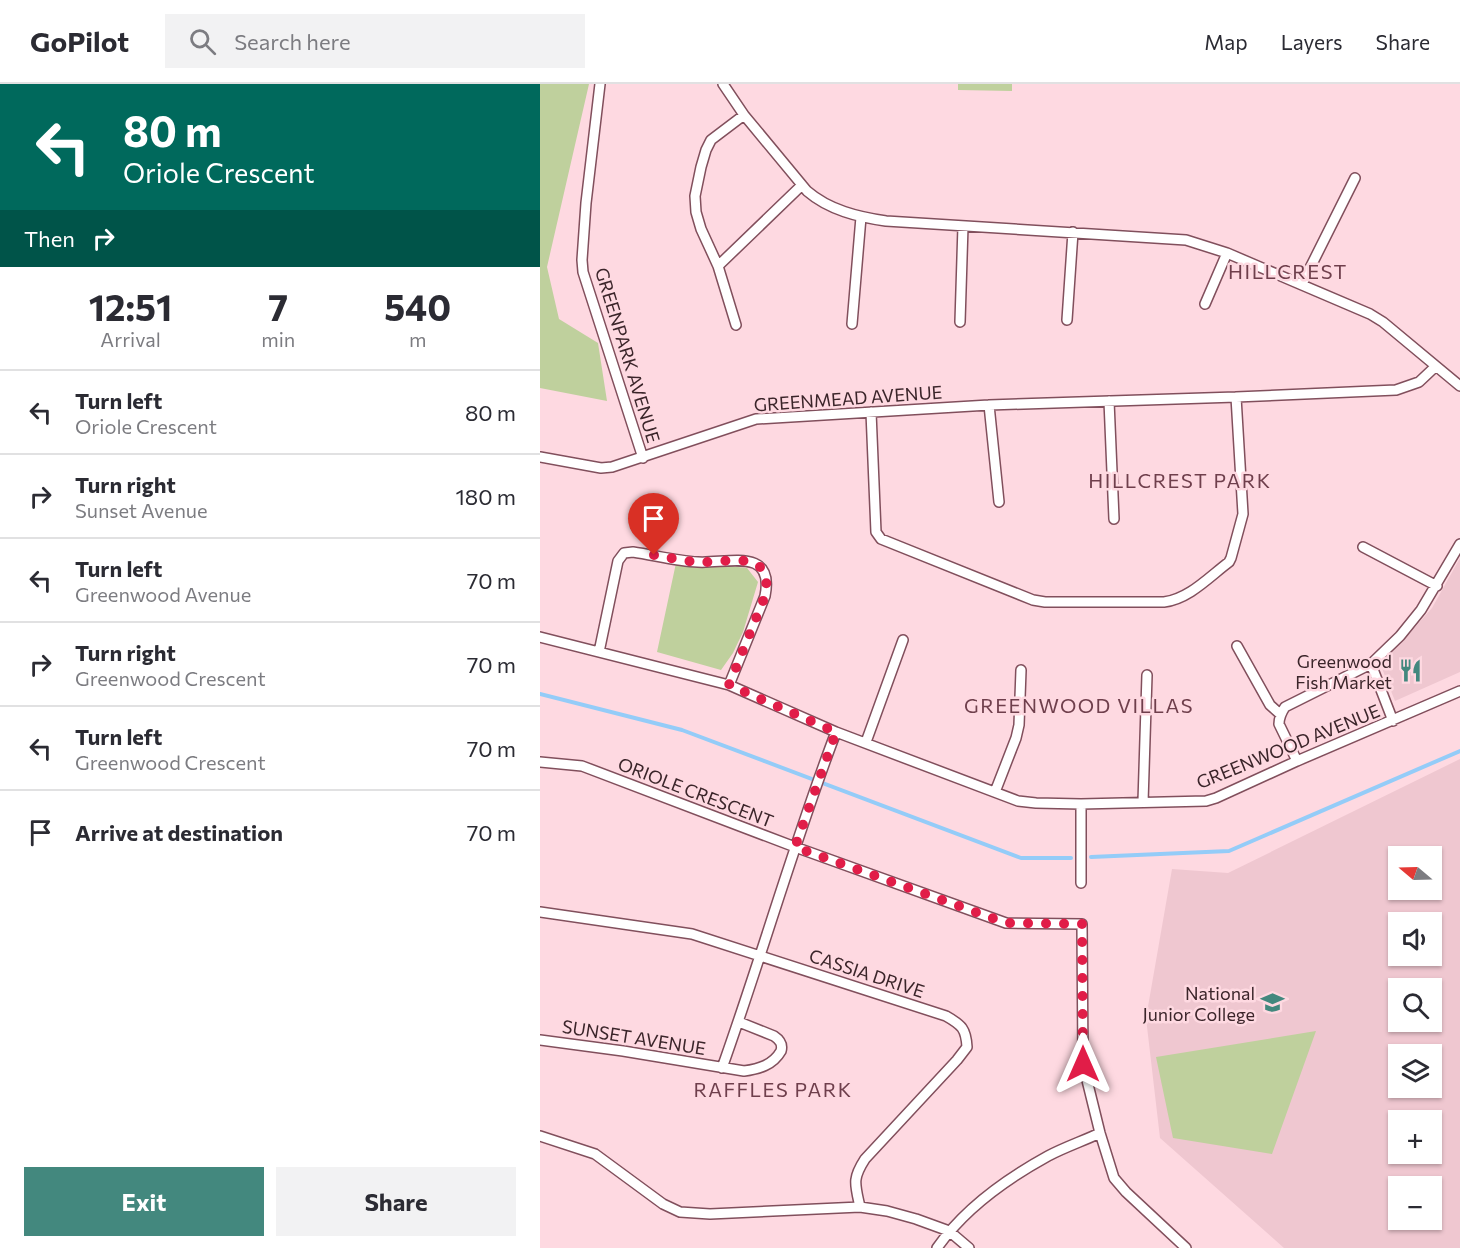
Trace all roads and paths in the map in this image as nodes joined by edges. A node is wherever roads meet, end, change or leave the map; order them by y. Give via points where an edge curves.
1 (600, 84) edge
2 (723, 84) edge
3 (744, 115) junction
4 (1355, 178) dead end
5 (802, 185) junction
6 (861, 217) junction
7 (963, 226) junction
8 (1073, 232) junction
9 (1227, 253) junction
10 (718, 266) junction
11 (1302, 284) junction
12 (1205, 304) dead end
13 (1067, 320) dead end
14 (960, 322) dead end
15 (852, 324) dead end
16 (736, 325) dead end
17 (1436, 366) junction
18 (1458, 380) edge
19 (1236, 397) junction
20 (1109, 401) junction
21 (989, 405) junction
22 (871, 412) junction
23 (540, 457) edge
24 (643, 458) junction
25 (999, 502) dead end
26 (1114, 519) dead end
27 (1460, 544) edge
28 (1363, 547) dead end
29 (1437, 586) junction
30 (540, 637) edge
31 (903, 640) dead end
32 (1237, 646) dead end
33 (599, 652) junction
34 (1371, 664) junction
35 (1021, 670) dead end
36 (1147, 675) dead end
37 (729, 685) junction
38 (1460, 691) edge
39 (1280, 714) junction
40 (1393, 721) junction
41 (836, 732) junction
42 (866, 742) junction
43 (1297, 761) junction
44 (540, 762) edge
45 (995, 792) junction
46 (1143, 802) junction
47 (1081, 804) junction
48 (795, 847) junction
49 (1082, 883) dead end
50 (540, 912) edge
51 (760, 956) junction
52 (739, 1022) junction
53 (540, 1040) edge
54 (722, 1068) junction
55 (1100, 1133) junction
56 (540, 1136) edge
57 (860, 1207) junction
58 (949, 1231) junction
59 (937, 1248) edge
60 (969, 1248) edge
61 (1186, 1248) edge

1 - 24 street, GREENPARK AVENUE via 586,203 583,272
2 - 3 street
3 - 5 street
3 - 10 street via 711,140 695,196 701,229
4 - 11 street
5 - 6 street via 813,197
5 - 10 street
6 - 7 street
6 - 15 street
7 - 8 street
7 - 14 street
8 - 9 street via 1186,240
8 - 13 street
9 - 11 street
9 - 12 street
10 - 16 street
11 - 17 street via 1370,314
17 - 18 street
17 - 19 street, GREENMEAD AVENUE via 1419,382 1396,390
19 - 20 street, GREENMEAD AVENUE
19 - 22 street via 1243,514 1231,558 1186,595 1164,602 1033,600 881,539 876,532
20 - 21 street, GREENMEAD AVENUE
20 - 26 street
21 - 22 street, GREENMEAD AVENUE
21 - 25 street
22 - 24 street, GREENMEAD AVENUE via 756,419
23 - 24 street, GREENMEAD AVENUE via 601,468
27 - 29 street
28 - 29 street
29 - 34 street via 1400,636
30 - 33 street, GREENWOOD AVENUE
31 - 42 street
32 - 39 street via 1270,705
33 - 37 street, GREENWOOD AVENUE
33 - 37 street via 618,561 624,553 698,562 743,560 763,570 767,585
34 - 39 street via 1285,707
34 - 40 street
35 - 45 street via 1019,725
36 - 46 street
37 - 41 street, GREENWOOD AVENUE
38 - 40 street, GREENWOOD AVENUE
39 - 43 street via 1279,724
40 - 43 street, GREENWOOD AVENUE
41 - 42 street, GREENWOOD AVENUE
41 - 48 street, SUNSET AVENUE
42 - 45 street, GREENWOOD AVENUE
43 - 46 street, GREENWOOD AVENUE via 1206,801
44 - 48 street, ORIOLE CRESCENT via 582,766
45 - 47 street, GREENWOOD AVENUE via 1018,801
46 - 47 street, GREENWOOD AVENUE
47 - 49 street
48 - 51 street, SUNSET AVENUE
48 - 55 street, ORIOLE CRESCENT via 1006,923 1082,924 1083,1064
50 - 51 street, CASSIA DRIVE via 693,934
51 - 52 street, SUNSET AVENUE
51 - 57 street, CASSIA DRIVE via 946,1016 966,1034 967,1047 957,1060 865,1158 855,1185
52 - 54 street, SUNSET AVENUE
52 - 54 street, SUNSET AVENUE via 774,1036 781,1043 781,1052 772,1062 754,1070
53 - 54 street, SUNSET AVENUE
55 - 58 street via 1050,1155 998,1187
55 - 61 street, ORIOLE CRESCENT via 1114,1178
56 - 57 street via 595,1154 680,1212
57 - 58 street via 887,1211
58 - 59 street
58 - 60 street

